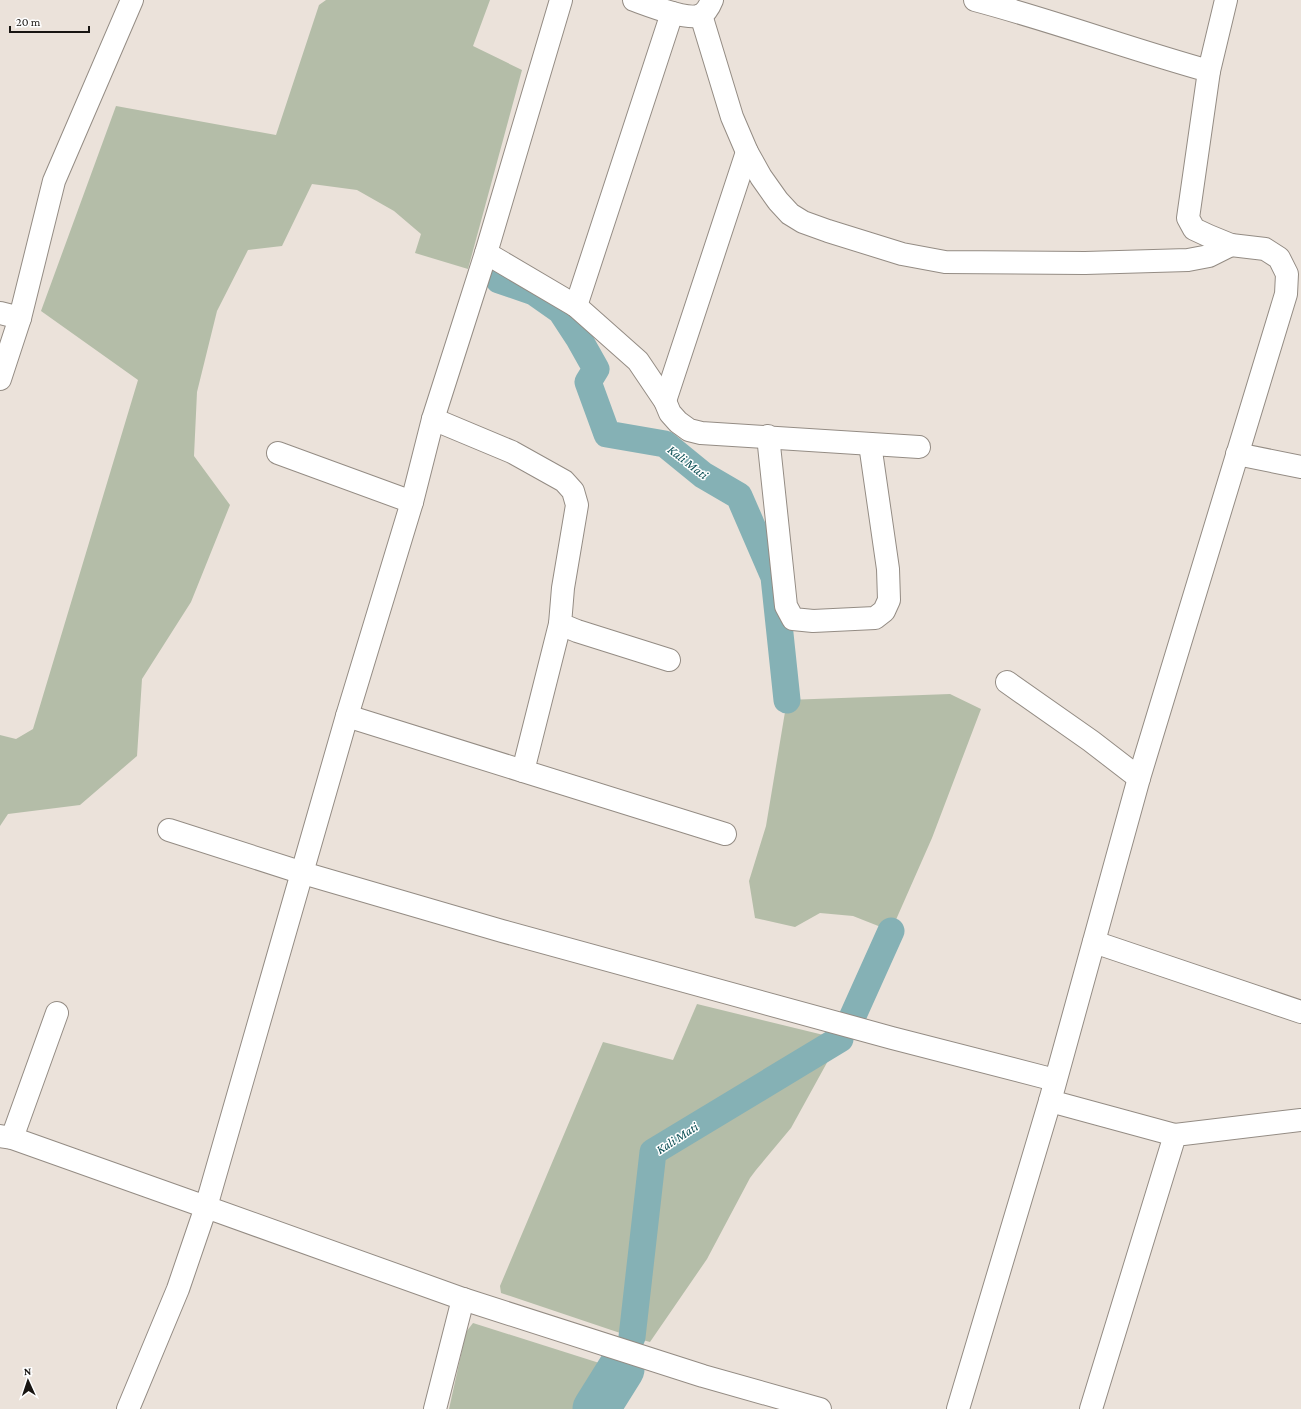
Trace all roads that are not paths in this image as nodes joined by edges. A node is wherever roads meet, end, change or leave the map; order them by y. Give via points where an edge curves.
1 (132, 0) edge
2 (561, 0) edge
3 (634, 0) edge
4 (975, 0) edge
5 (1226, 0) edge
6 (706, 7) edge
7 (672, 13) junction
8 (1209, 71) junction
9 (747, 152) junction
10 (1231, 245) junction
11 (486, 253) junction
12 (576, 306) junction
13 (10, 316) edge
14 (0, 379) edge
15 (665, 401) junction
16 (433, 419) junction
17 (768, 436) junction
18 (870, 444) junction
19 (919, 447) dead end
20 (278, 453) dead end
21 (1237, 454) junction
22 (1301, 467) edge
23 (412, 502) junction
24 (560, 624) junction
25 (669, 660) dead end
26 (1007, 682) dead end
27 (348, 716) junction
28 (523, 771) junction
29 (1139, 778) junction
30 (169, 830) dead end
31 (725, 834) dead end
32 (303, 873) junction
33 (1094, 942) junction
34 (1301, 1012) edge
35 (57, 1013) dead end
36 (1052, 1091) junction
37 (1301, 1120) edge
38 (1175, 1135) junction
39 (6, 1137) edge
40 (206, 1207) junction
41 (463, 1298) junction
42 (128, 1409) edge
43 (434, 1409) edge
44 (820, 1409) edge
45 (958, 1409) edge
46 (1091, 1409) edge

1 - 13 street via 54,181
2 - 11 street
3 - 7 street
4 - 8 street via 1022,12
5 - 8 street
6 - 7 street via 690,16
6 - 9 street via 732,117
7 - 12 street
8 - 10 street via 1188,218 1194,229
9 - 10 street via 761,177 790,214 803,222 924,259 967,263 1188,260 1210,256
9 - 15 street
10 - 21 street via 1265,249 1279,258 1287,274 1286,294
11 - 12 street
11 - 16 street
12 - 15 street via 638,361
13 - 14 street
15 - 17 street via 670,413 689,430
16 - 23 street
16 - 24 street via 512,452 564,482 573,492 577,505 563,588
17 - 18 street
17 - 18 street via 786,606 793,619 813,621 875,618 884,611 889,600 888,569
18 - 19 street
20 - 23 street
21 - 22 street
21 - 29 street
23 - 27 street
24 - 25 street
24 - 28 street
26 - 29 street
27 - 28 street
27 - 32 street
28 - 31 street
29 - 33 street
30 - 32 street
32 - 36 street via 892,1038
32 - 40 street
33 - 34 street
33 - 36 street
35 - 39 street
36 - 38 street
36 - 45 street
37 - 38 street
38 - 46 street
39 - 40 street
40 - 41 street
40 - 42 street via 178,1289
41 - 43 street
41 - 44 street via 703,1376

